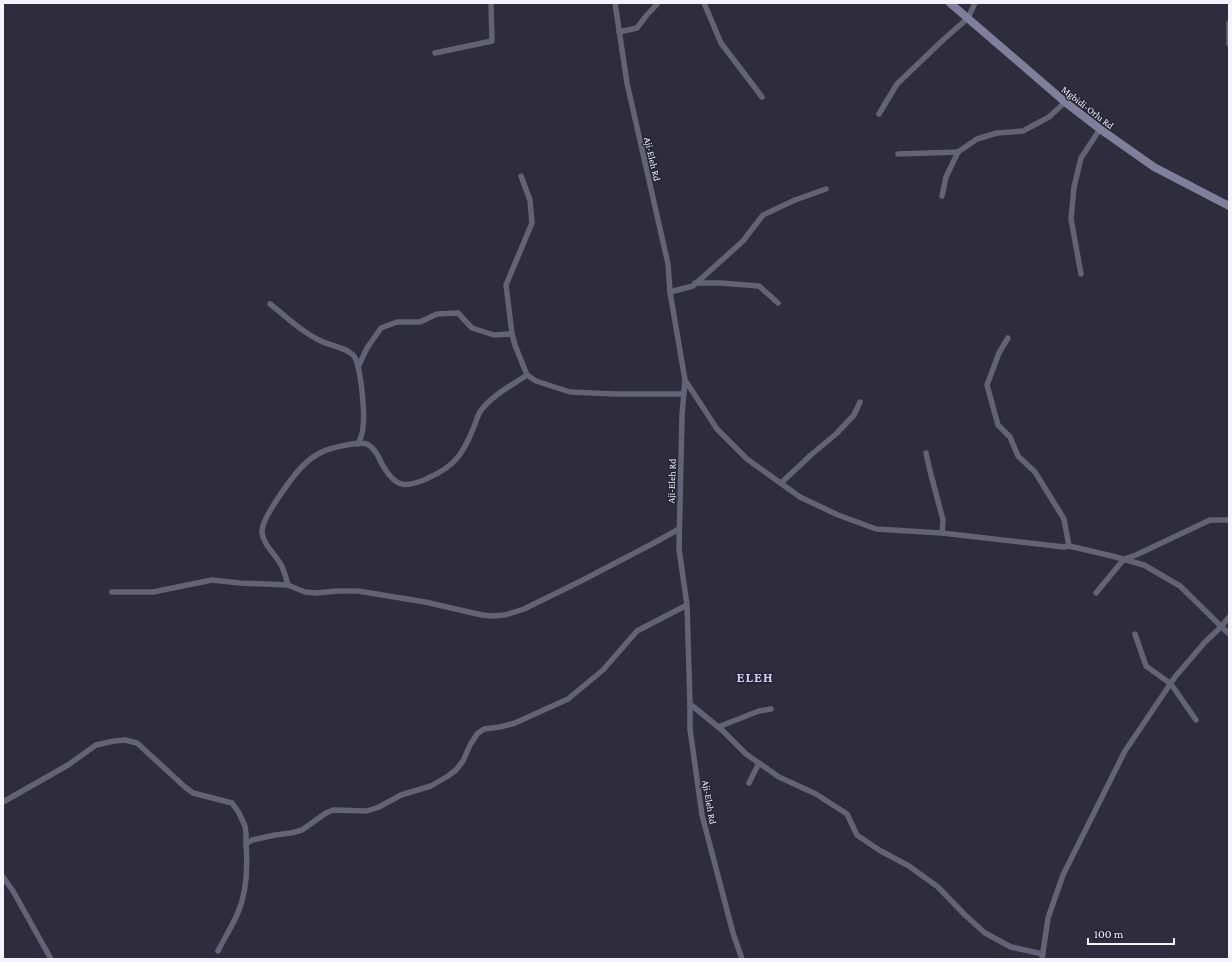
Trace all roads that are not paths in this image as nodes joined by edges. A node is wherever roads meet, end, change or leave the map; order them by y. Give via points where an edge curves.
1 (491, 3) edge
2 (615, 3) edge
3 (658, 3) edge
4 (704, 3) edge
5 (950, 3) edge
6 (975, 3) edge
7 (968, 18) junction
8 (1229, 23) edge
9 (619, 32) junction
10 (1229, 44) edge
11 (435, 53) dead end
12 (762, 97) dead end
13 (1065, 102) junction
14 (879, 114) dead end
15 (1100, 129) junction
16 (958, 152) junction
17 (898, 154) dead end
18 (522, 176) dead end
19 (826, 190) dead end
20 (942, 196) dead end
21 (1229, 206) edge
22 (1081, 274) dead end
23 (695, 283) junction
24 (670, 292) junction
25 (778, 303) dead end
26 (270, 304) dead end
27 (512, 334) junction
28 (1008, 338) dead end
29 (358, 367) junction
30 (527, 375) junction
31 (685, 380) junction
32 (684, 394) junction
33 (860, 402) dead end
34 (358, 444) junction
35 (926, 453) dead end
36 (781, 483) junction
37 (1229, 520) edge
38 (679, 529) junction
39 (942, 533) junction
40 (1070, 546) junction
41 (1124, 559) junction
42 (288, 585) junction
43 (112, 592) dead end
44 (1096, 592) dead end
45 (688, 605) junction
46 (1229, 617) edge
47 (1221, 627) junction
48 (1135, 634) dead end
49 (1229, 634) edge
50 (1171, 684) junction
51 (690, 704) junction
52 (771, 709) dead end
53 (1196, 720) dead end
54 (718, 727) junction
55 (759, 763) junction
56 (748, 783) dead end
57 (3, 802) edge
58 (246, 844) junction
59 (3, 876) edge
60 (218, 951) dead end
61 (1042, 956) edge
62 (51, 959) edge
63 (742, 959) edge

1 - 11 street via 492,42
2 - 9 street, Aji-Eleh Rd
3 - 9 street via 637,28
4 - 12 street via 721,43
5 - 7 main road, Mgbidi-Orlu Rd
6 - 7 street
7 - 13 main road, Mgbidi-Orlu Rd
7 - 14 street via 897,84
8 - 10 street
9 - 24 street, Aji-Eleh Rd via 627,83 668,264
13 - 15 main road, Mgbidi-Orlu Rd
13 - 16 street via 1049,117 1023,131 997,133 977,139
15 - 21 main road, Mgbidi-Orlu Rd via 1154,166
15 - 22 street via 1081,158 1074,187 1071,219
16 - 17 street
16 - 20 street via 946,177
18 - 27 street via 530,200 532,223 506,284
19 - 23 street via 795,200 763,215 743,240
23 - 24 street via 693,286
23 - 25 street via 759,286
24 - 31 street, Aji-Eleh Rd
26 - 29 street via 310,335 351,353
27 - 29 street via 494,335 472,328 458,313 437,314 420,322 397,322 381,328
27 - 30 street
28 - 40 street via 999,353 987,385 998,425 1010,437 1018,456 1035,472 1064,519
29 - 34 street via 364,412
30 - 32 street via 536,382 570,392
30 - 34 street via 489,400 480,411 464,449 456,461 443,472 427,479 402,484 394,480 384,468 377,453 367,444
31 - 32 street, Aji-Eleh Rd
31 - 36 street via 717,429 747,459
32 - 38 street, Aji-Eleh Rd
33 - 36 street via 854,415 836,434
34 - 42 street via 339,446 322,452 307,462 267,515 263,524 263,538 280,563
35 - 39 street via 943,520
36 - 39 street via 800,497 876,529
37 - 41 street via 1210,520
38 - 42 street via 579,582 524,609 505,615 482,615 358,591 305,592
38 - 45 street, Aji-Eleh Rd via 679,549
39 - 40 street
40 - 41 street
41 - 44 street
41 - 47 street via 1144,565 1180,586
42 - 43 street via 212,580 165,591
45 - 51 street, Aji-Eleh Rd
45 - 58 street via 637,631 603,670 568,698 515,722 484,729 477,734 456,770 431,786 401,794 368,811 333,810 302,830 252,840
46 - 47 street
47 - 49 street
47 - 50 street via 1205,642
48 - 50 street via 1146,666
50 - 53 street
50 - 61 street via 1125,751 1063,875 1048,918
51 - 54 street
51 - 63 street, Aji-Eleh Rd via 690,729 702,815
52 - 54 street via 759,710
54 - 55 street
55 - 56 street
55 - 61 street via 779,777 816,794 847,814 857,836 909,866 938,887 985,933 1011,947
57 - 58 street via 68,765 96,745 125,740 137,743 194,793 232,803 245,826
58 - 60 street via 244,896
59 - 62 street

